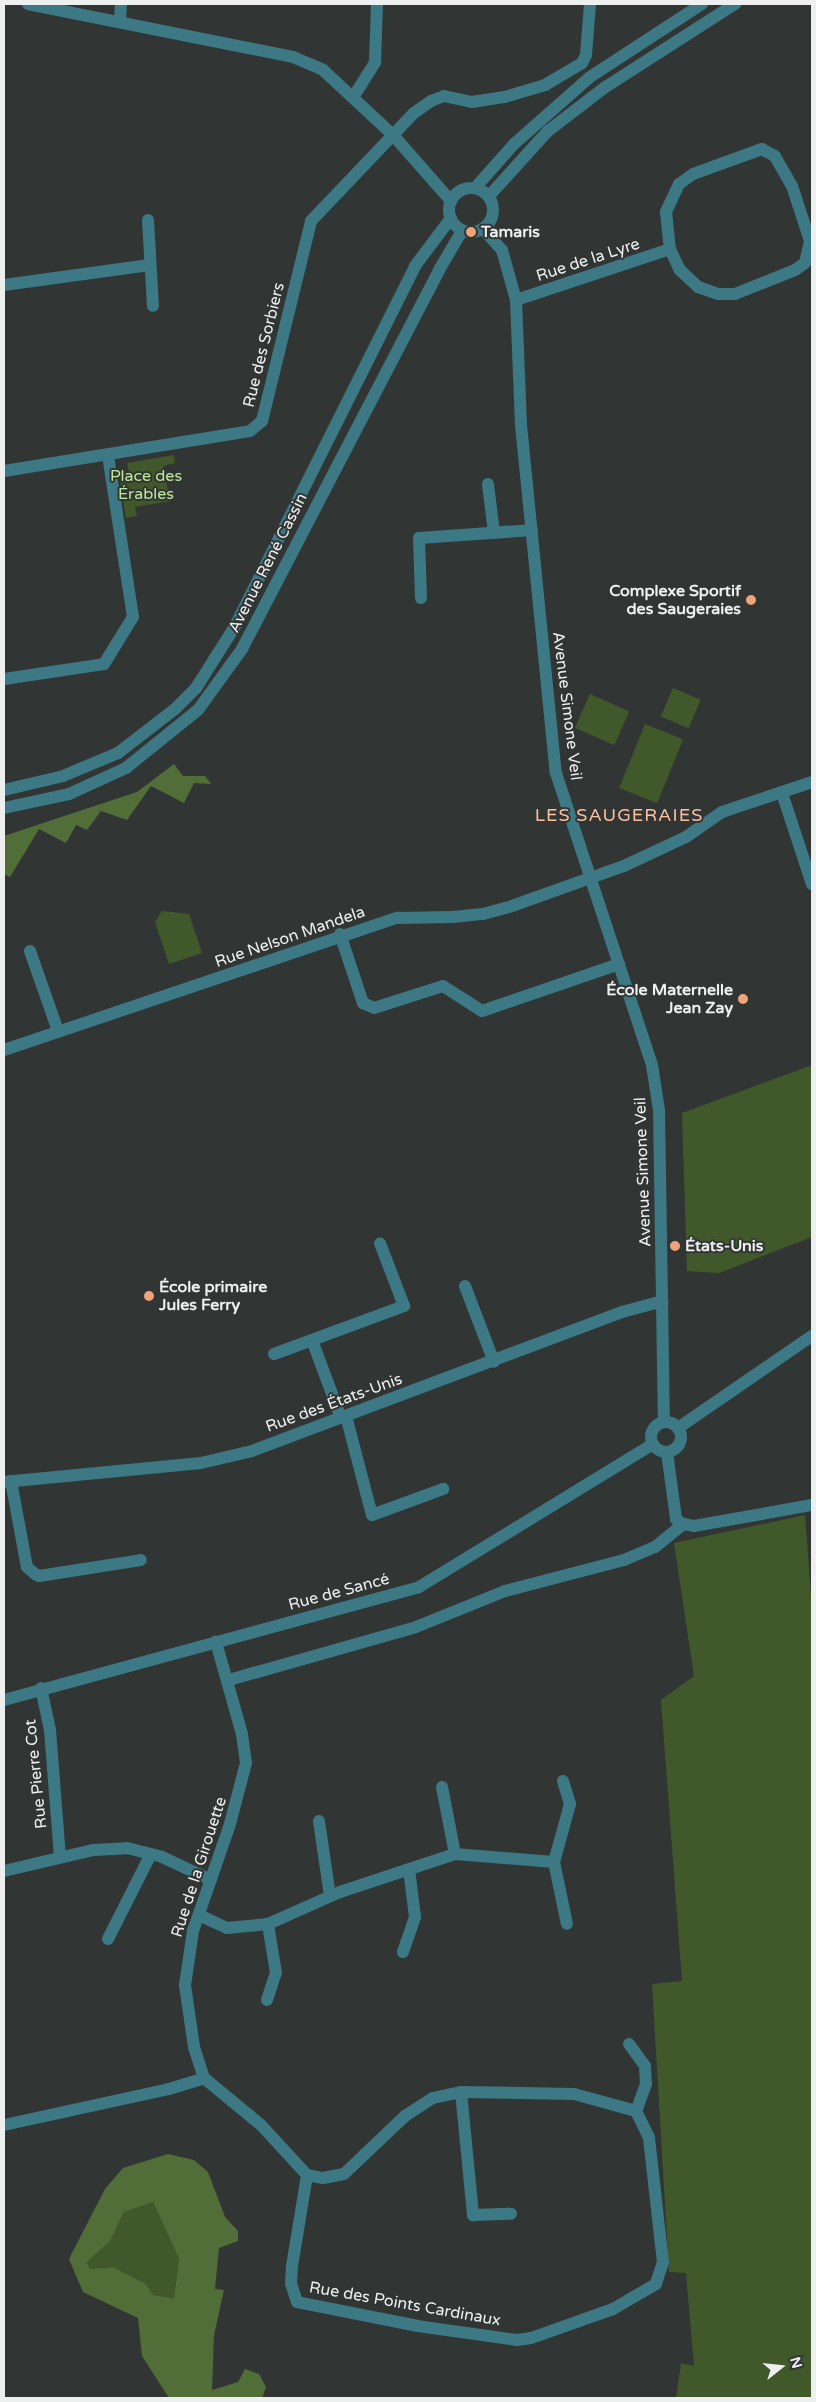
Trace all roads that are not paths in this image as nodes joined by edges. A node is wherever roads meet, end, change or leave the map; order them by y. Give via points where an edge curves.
1 (28, 4) edge
2 (120, 4) edge
3 (377, 4) edge
4 (590, 4) edge
5 (702, 4) edge
6 (735, 4) edge
7 (120, 22) junction
8 (354, 96) junction
9 (394, 135) junction
10 (475, 188) junction
11 (489, 196) junction
12 (451, 201) junction
13 (451, 218) junction
14 (148, 220) dead end
15 (483, 229) junction
16 (462, 231) junction
17 (670, 249) junction
18 (150, 264) junction
19 (4, 285) edge
20 (516, 300) junction
21 (152, 306) dead end
22 (108, 455) junction
23 (4, 472) edge
24 (488, 484) dead end
25 (532, 530) junction
26 (494, 533) junction
27 (421, 598) dead end
28 (4, 679) edge
29 (812, 782) edge
30 (4, 790) edge
31 (782, 793) junction
32 (4, 808) edge
33 (591, 879) junction
34 (812, 884) edge
35 (340, 934) junction
36 (30, 951) dead end
37 (619, 964) junction
38 (58, 1031) junction
39 (4, 1050) edge
40 (380, 1243) dead end
41 (465, 1286) dead end
42 (663, 1301) junction
43 (812, 1336) edge
44 (312, 1340) junction
45 (274, 1354) dead end
46 (494, 1362) junction
47 (344, 1417) junction
48 (664, 1422) junction
49 (678, 1428) junction
50 (652, 1444) junction
51 (667, 1452) junction
52 (7, 1481) edge
53 (443, 1489) dead end
54 (812, 1506) edge
55 (684, 1524) junction
56 (141, 1560) dead end
57 (216, 1642) junction
58 (229, 1680) junction
59 (41, 1688) junction
60 (4, 1700) edge
61 (563, 1781) dead end
62 (442, 1787) dead end
63 (319, 1821) dead end
64 (151, 1854) junction
65 (455, 1854) junction
66 (60, 1857) junction
67 (554, 1862) junction
68 (409, 1869) junction
69 (4, 1871) edge
70 (212, 1880) junction
71 (330, 1896) junction
72 (199, 1915) junction
73 (268, 1924) junction
74 (567, 1924) dead end
75 (108, 1939) dead end
76 (403, 1952) dead end
77 (267, 2000) dead end
78 (629, 2044) dead end
79 (204, 2078) junction
80 (461, 2092) junction
81 (636, 2111) junction
82 (4, 2125) edge
83 (308, 2175) junction
84 (511, 2214) dead end

1 - 7 street
2 - 7 street
3 - 8 street via 375,62
4 - 9 street, Rue des Sorbiers via 586,55 582,63 569,72 545,85 505,97 472,102 444,96 414,113
5 - 10 street via 590,77 514,144
6 - 11 street via 604,88 569,115 526,152
7 - 8 street via 293,57 323,70
8 - 9 street
9 - 12 street
9 - 22 street, Rue des Sorbiers via 311,221 262,421 250,431 233,436
10 - 11 street
10 - 12 street via 461,190
11 - 15 street via 494,210 489,224
12 - 13 street
13 - 16 street
13 - 30 street, Avenue René Cassin via 415,266 234,628 196,688 154,727 118,753 63,776
14 - 18 street
15 - 16 street
15 - 20 street, Avenue Simone Veil via 502,250
16 - 32 street, Avenue René Cassin via 242,649 198,710 126,768 69,794
17 - 17 street via 680,270 698,287 718,294 735,294 805,263 810,241 792,186 775,156 762,150 693,174 679,184 666,212
17 - 20 street, Rue de la Lyre
18 - 19 street
18 - 21 street
20 - 25 street, Avenue Simone Veil via 521,425
22 - 23 street, Rue des Sorbiers
22 - 28 street via 133,618 104,664
24 - 26 street
25 - 26 street
25 - 33 street, Avenue Simone Veil via 556,773
26 - 27 street via 420,538
29 - 31 street, Rue Nelson Mandela
31 - 33 street, Rue Nelson Mandela via 722,812 686,837
31 - 34 street
33 - 35 street, Rue Nelson Mandela via 483,914 397,918
33 - 37 street, Avenue Simone Veil
35 - 37 street via 363,1003 374,1008 442,986 482,1011
35 - 38 street, Rue Nelson Mandela via 218,979
36 - 38 street
37 - 42 street, Avenue Simone Veil via 652,1065 660,1110
38 - 39 street, Rue Nelson Mandela
40 - 44 street via 404,1306
41 - 46 street
42 - 46 street, Rue des États-Unis via 622,1312
42 - 48 street, Avenue Simone Veil
43 - 49 street
44 - 45 street
44 - 47 street
46 - 47 street, Rue des États-Unis
47 - 52 street, Rue des États-Unis via 252,1451 201,1463
47 - 53 street via 372,1515
48 - 49 street
48 - 50 street via 653,1428
49 - 51 street via 678,1445
50 - 51 street
50 - 57 street, Rue de Sancé via 419,1587
51 - 55 street via 676,1520
52 - 56 street via 27,1567 35,1574 39,1576
54 - 55 street via 694,1526
55 - 58 street via 655,1547 624,1560 505,1591 416,1627
57 - 58 street, Rue de la Girouette
57 - 59 street, Rue de Sancé
58 - 70 street, Rue de la Girouette via 246,1763
59 - 60 street, Rue de Sancé
59 - 66 street, Rue Pierre Cot via 50,1730
61 - 67 street via 570,1804
62 - 65 street
63 - 71 street
64 - 66 street via 127,1848 93,1850
64 - 70 street
64 - 75 street
65 - 67 street
65 - 68 street
66 - 69 street
67 - 74 street
68 - 71 street
68 - 76 street via 415,1917
70 - 72 street, Rue de la Girouette
71 - 73 street
72 - 73 street via 227,1928
72 - 79 street, Rue de la Girouette via 193,1931 185,1985 194,2047
73 - 77 street via 276,1973
78 - 81 street via 645,2066 646,2084
79 - 82 street via 169,2089
79 - 83 street via 261,2125
80 - 81 street via 574,2094
80 - 83 street via 433,2098 405,2116 344,2174 323,2178
80 - 84 street via 473,2215
81 - 83 street, Rue des Points Cardinaux via 650,2138 656,2178 663,2262 656,2284 613,2308 531,2338 517,2340 418,2326 297,2302 291,2284 292,2266

